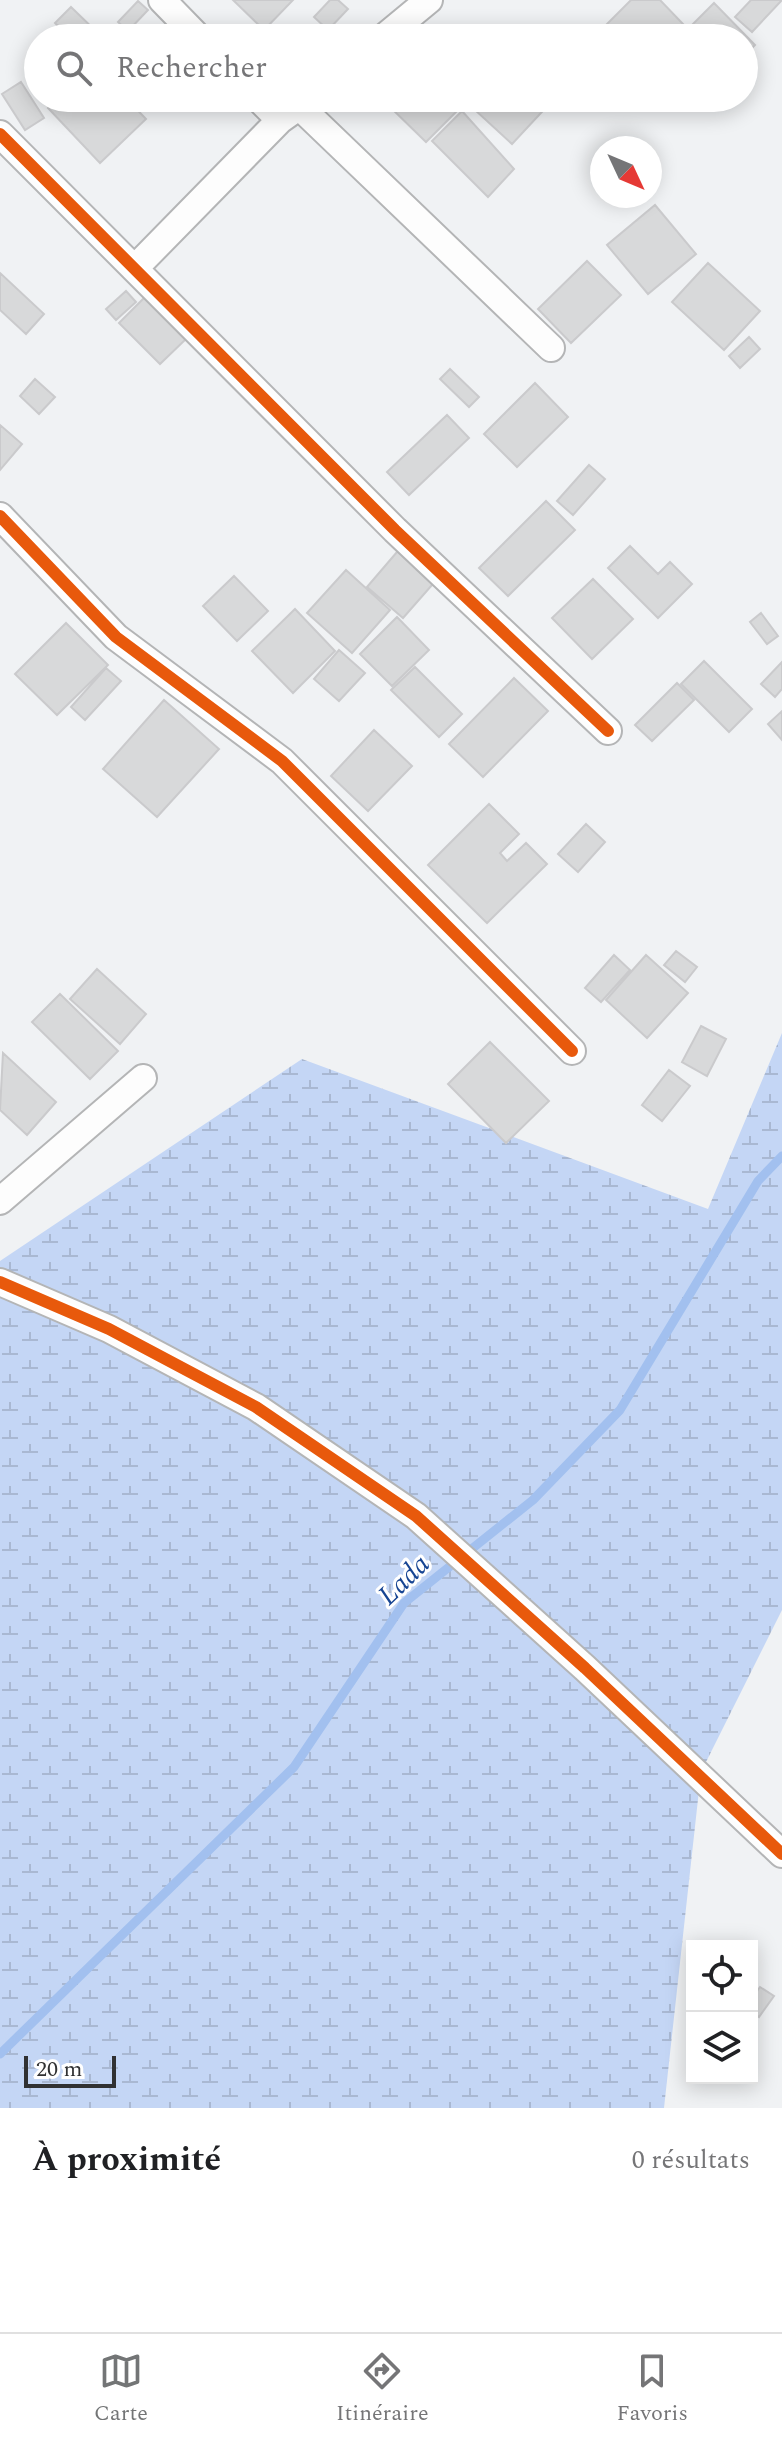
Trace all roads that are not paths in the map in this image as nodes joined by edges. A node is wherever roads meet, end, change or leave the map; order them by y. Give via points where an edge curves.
1 (162, 0) edge
2 (429, 0) edge
3 (185, 24) edge
4 (400, 24) edge
5 (293, 112) edge
6 (301, 112) edge
7 (0, 134) edge
8 (136, 267) junction
9 (551, 348) dead end
10 (0, 516) edge
11 (608, 731) dead end
12 (572, 1051) dead end
13 (143, 1078) dead end
14 (0, 1201) edge
15 (0, 1282) edge
16 (782, 1854) edge

1 - 3 street
2 - 4 street
5 - 8 street
6 - 9 street
7 - 8 street
8 - 11 street via 395,530
10 - 12 street via 116,637 282,761
13 - 14 street
15 - 16 street via 109,1329 256,1407 416,1516

